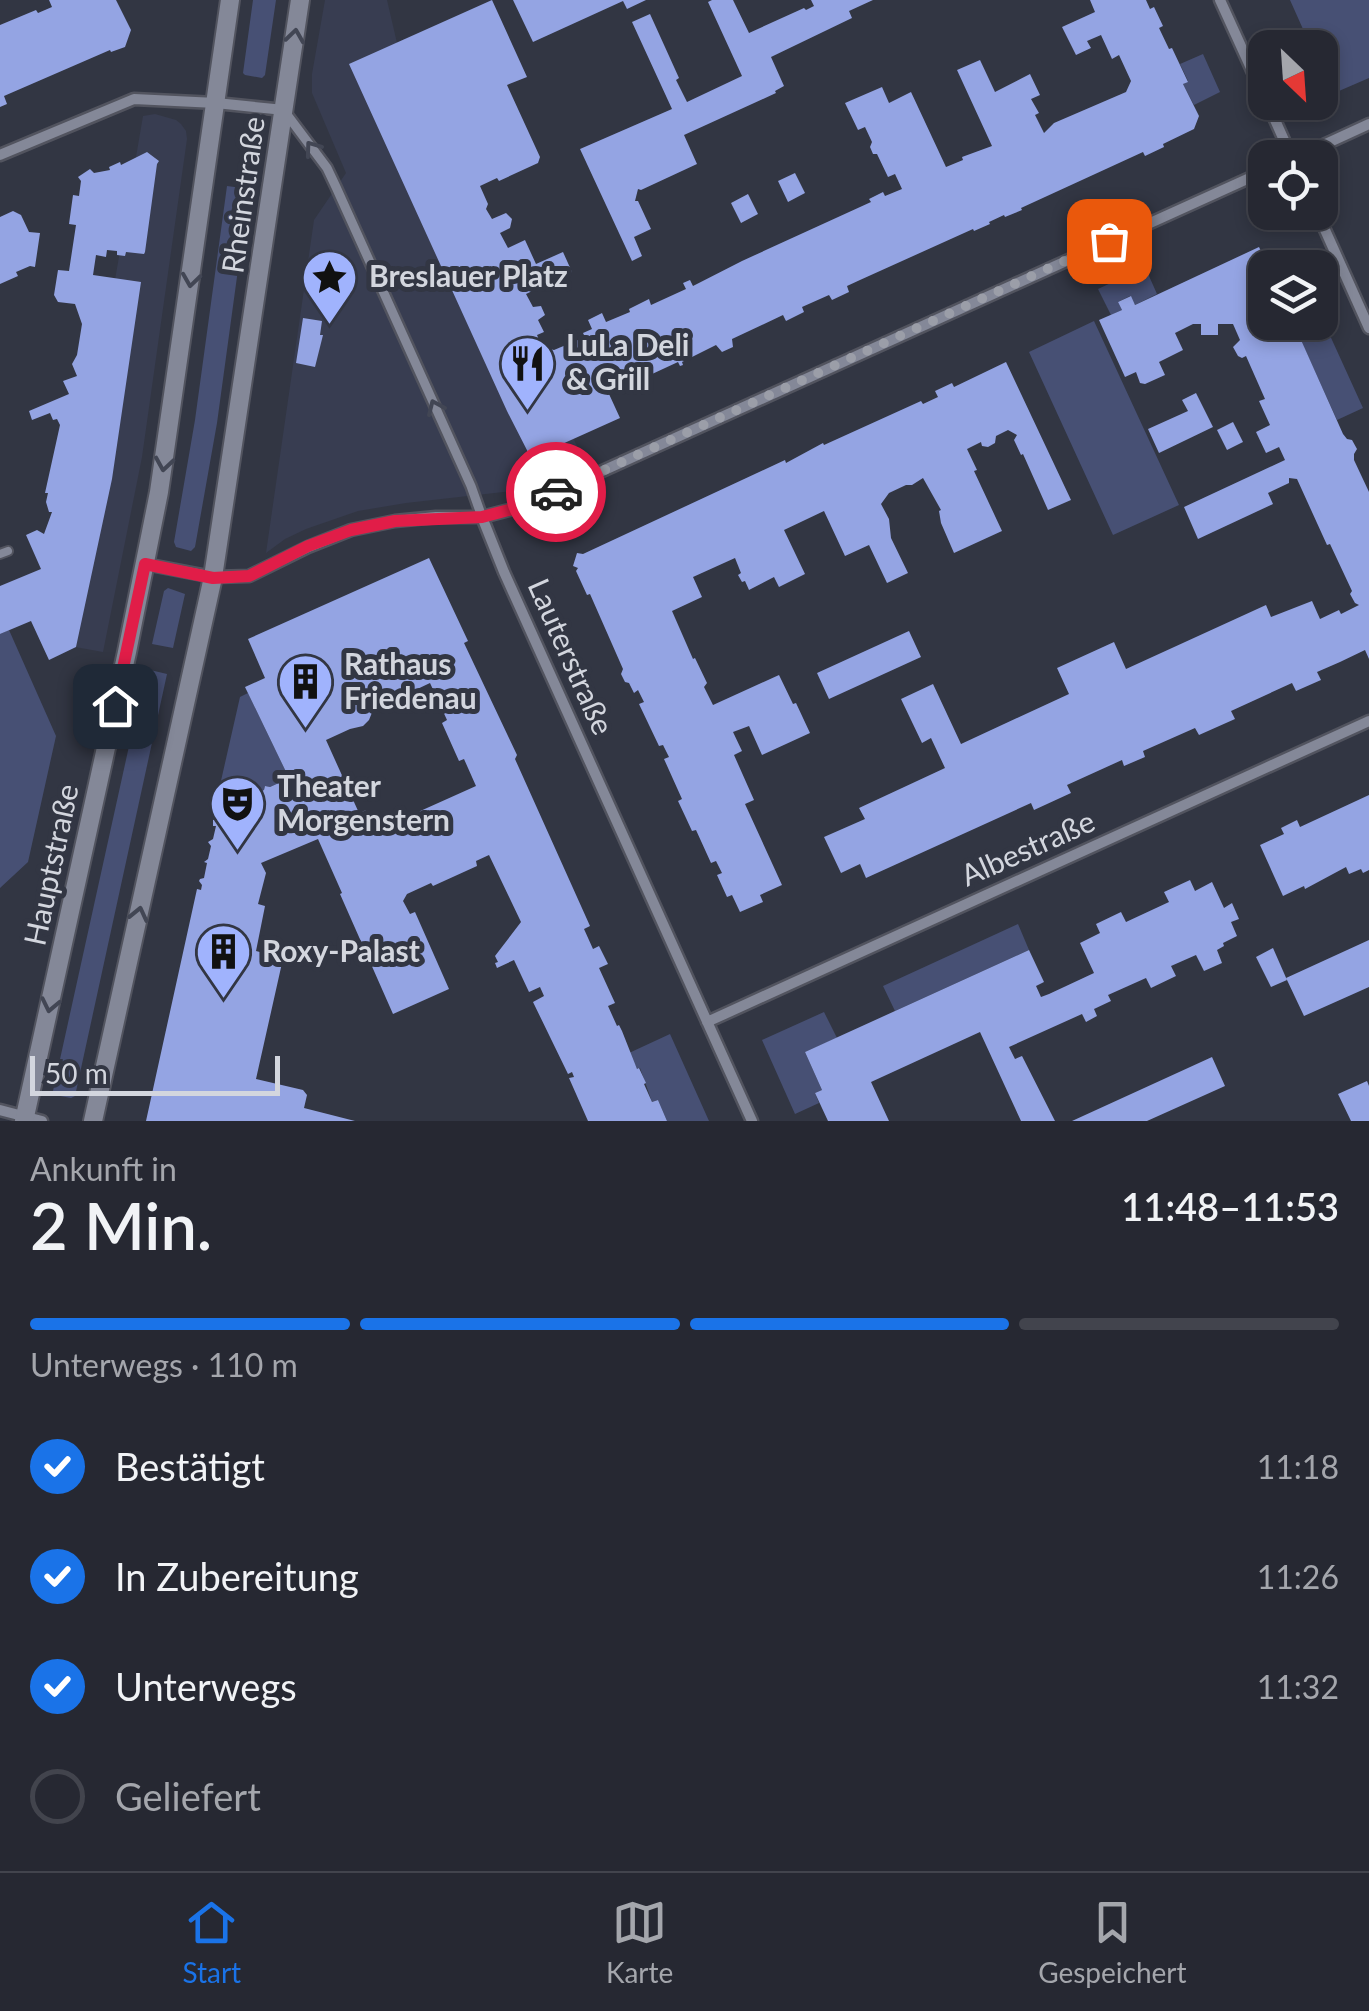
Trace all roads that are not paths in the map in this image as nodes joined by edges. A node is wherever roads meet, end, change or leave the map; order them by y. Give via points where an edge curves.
1 (230, 0) edge
2 (300, 0) edge
3 (1220, 0) edge
4 (1248, 61) edge
5 (216, 103) junction
6 (284, 110) junction
7 (1369, 124) edge
8 (1333, 140) edge
9 (0, 155) edge
10 (1248, 179) edge
11 (1325, 230) edge
12 (1369, 328) edge
13 (176, 384) joint
14 (482, 517) junction
15 (145, 564) junction
16 (213, 578) junction
17 (1369, 722) edge
18 (707, 1022) junction
19 (0, 1110) edge
20 (30, 1120) edge
21 (93, 1121) edge
22 (752, 1121) edge

1 - 5 street, Rheinstraße
6 -> 2 street, Rheinstraße
3 - 4 street
5 - 6 street
5 - 9 street via 134,99
5 -> 13 street, Rheinstraße
14 -> 6 street, Lauterstraße via 327,168
6 - 16 street, Rheinstraße
7 - 8 street
10 - 14 street via 535,501
11 - 12 street
13 -> 15 street, Hauptstraße
14 - 16 street via 351,530 249,576
14 - 18 street, Lauterstraße
15 - 16 street
15 -> 20 street, Hauptstraße
21 -> 16 street
17 - 18 street, Albestraße
18 - 22 street, Lauterstraße
19 - 20 street

